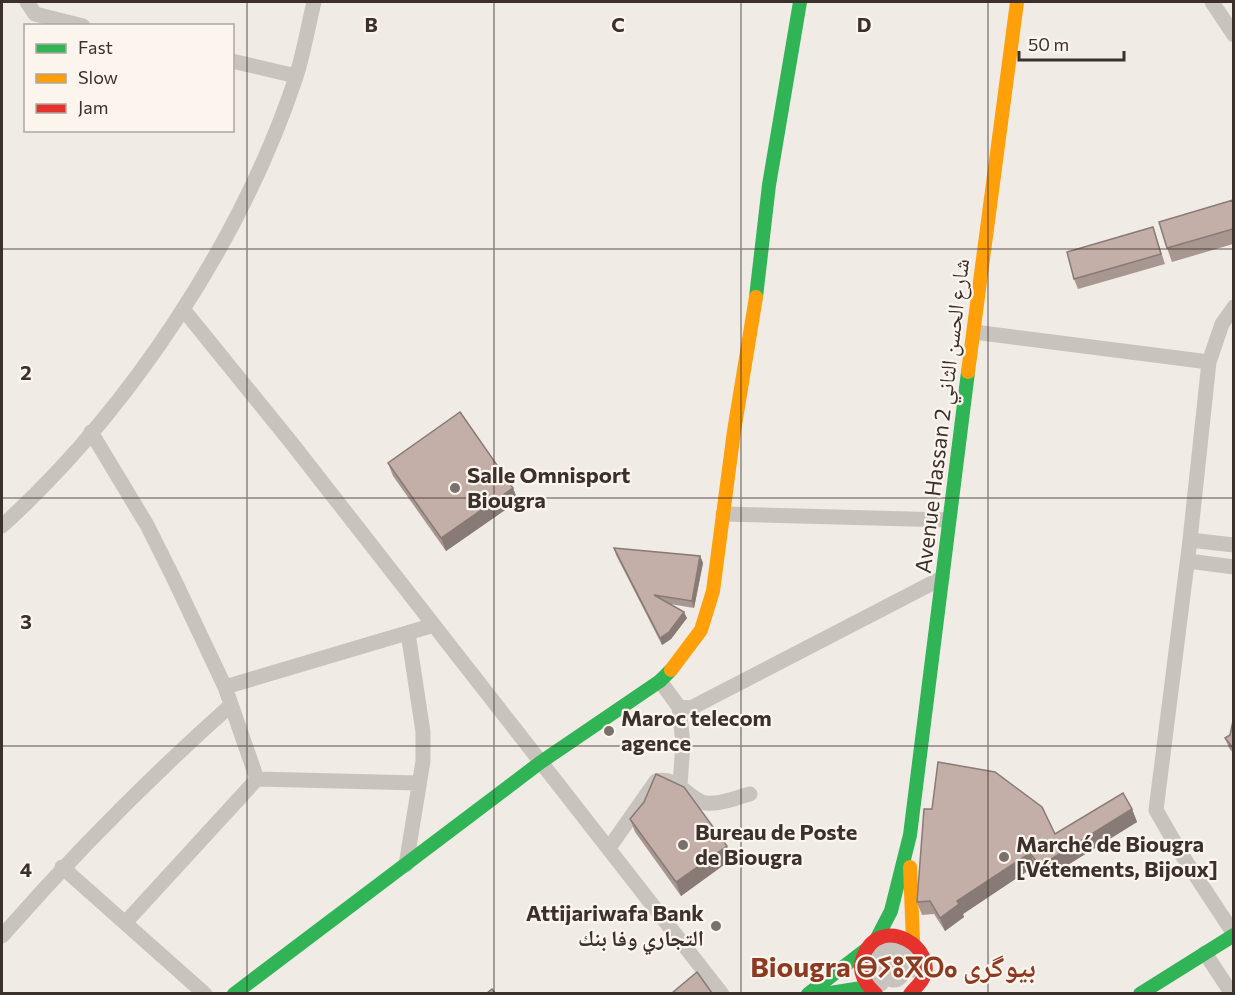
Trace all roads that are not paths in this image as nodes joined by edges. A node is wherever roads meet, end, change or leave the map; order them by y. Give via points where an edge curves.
1 (27, 2) edge
2 (314, 2) edge
3 (800, 2) edge
4 (1017, 2) edge
5 (1212, 2) edge
6 (76, 24) edge
7 (1233, 35) edge
8 (234, 61) edge
9 (296, 76) junction
10 (1233, 308) edge
11 (183, 309) junction
12 (975, 332) junction
13 (1209, 362) junction
14 (91, 432) junction
15 (723, 514) junction
16 (948, 520) junction
17 (2, 526) edge
18 (1190, 540) junction
19 (1233, 545) edge
20 (1188, 561) junction
21 (1233, 567) edge
22 (942, 578) junction
23 (434, 625) junction
24 (408, 633) junction
25 (660, 681) junction
26 (225, 687) junction
27 (231, 705) junction
28 (679, 707) junction
29 (542, 762) junction
30 (257, 779) junction
31 (419, 783) junction
32 (680, 785) junction
33 (750, 794) dead end
34 (910, 835) junction
35 (609, 848) junction
36 (406, 865) junction
37 (62, 867) junction
38 (125, 923) junction
39 (1233, 935) edge
40 (2, 936) edge
41 (877, 938) junction
42 (913, 941) junction
43 (864, 951) junction
44 (1205, 953) junction
45 (922, 978) junction
46 (872, 990) edge
47 (205, 993) edge
48 (234, 993) edge
49 (722, 993) edge
50 (807, 993) edge
51 (824, 993) edge
52 (910, 993) edge
53 (925, 993) edge
54 (1140, 993) edge
55 (1232, 993) edge

1 - 6 street via 34,14
2 - 9 street
3 - 15 street via 769,185 754,316
4 - 12 street, Avenue Hassan 2 شارع الحسن الثاني
5 - 7 street
8 - 9 street
9 - 11 street via 257,171 220,247
10 - 13 street via 1222,324
11 - 14 street
11 - 23 street
12 - 13 street
12 - 16 street, Avenue Hassan 2 شارع الحسن الثاني
13 - 18 street
14 - 17 street
14 - 26 street via 147,525
15 - 16 street
15 - 25 street via 713,591 701,630 680,662
16 - 22 street, Avenue Hassan 2 شارع الحسن الثاني
18 - 19 street
18 - 20 street
20 - 21 street
20 - 39 street via 1156,810
22 - 28 street via 692,708
22 - 34 street, Avenue Hassan 2 شارع الحسن الثاني
23 - 24 street
23 - 29 street
24 - 26 street
24 - 31 street via 423,732
25 - 28 street
25 - 29 street
26 - 27 street
27 - 30 street
27 - 37 street
28 - 32 street via 683,744
29 - 35 street
29 - 36 street
30 - 31 street
30 - 38 street
31 - 36 street
32 - 33 street via 702,802
32 - 35 street via 667,779 656,782
34 - 41 street via 891,911
34 - 42 street
35 - 49 street
36 - 48 street
37 - 38 street
37 - 40 street
38 - 47 street
39 - 44 street
41 - 42 street via 896,934
41 - 43 street
42 - 45 street via 924,958
43 - 46 street via 861,969
43 - 50 street
44 - 54 street
44 - 55 street
45 - 52 street
45 - 53 street
46 - 51 street

